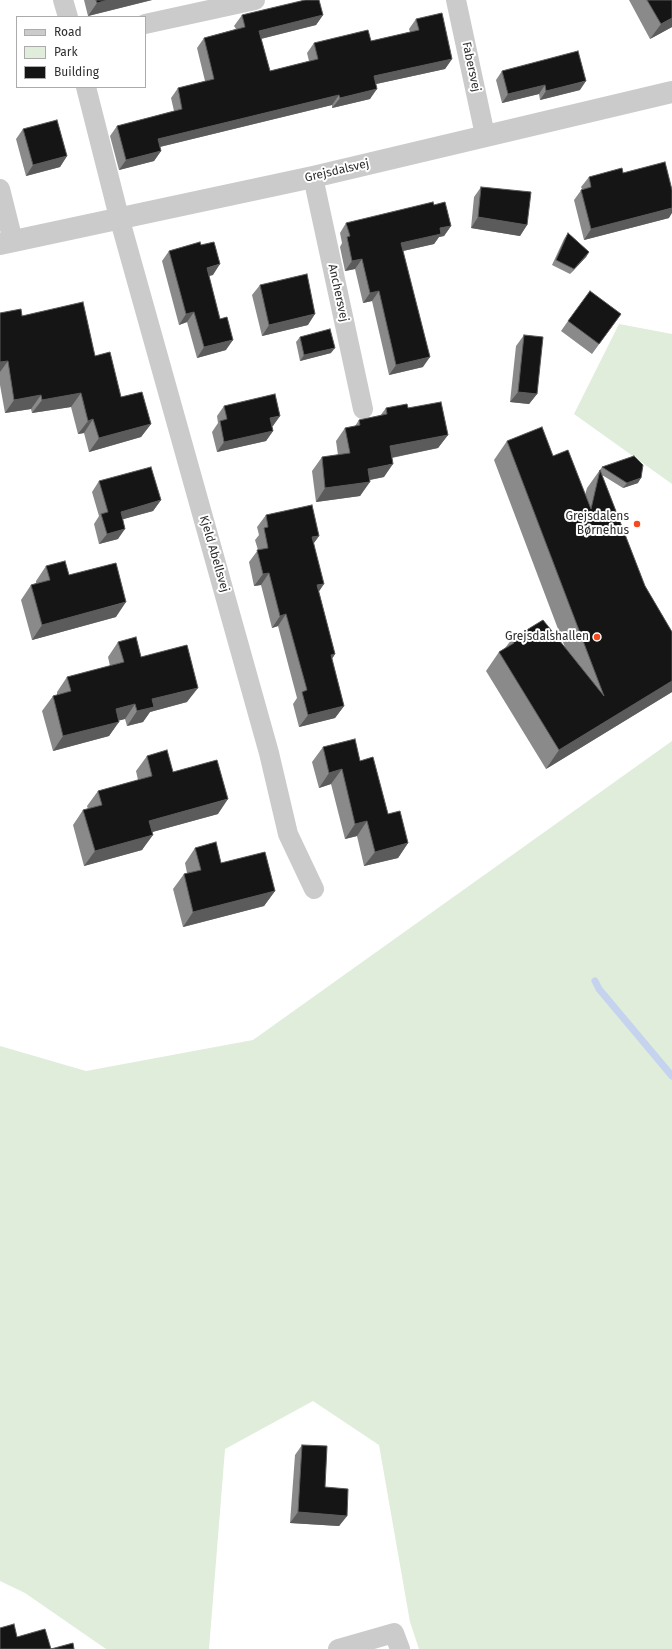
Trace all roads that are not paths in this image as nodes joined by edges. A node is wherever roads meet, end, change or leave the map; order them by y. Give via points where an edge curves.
1 (63, 0) edge
2 (255, 0) edge
3 (456, 0) edge
4 (68, 16) edge
5 (146, 24) edge
6 (86, 88) edge
7 (672, 92) edge
8 (485, 135) junction
9 (313, 177) junction
10 (0, 189) edge
11 (119, 217) junction
12 (6, 243) edge
13 (363, 409) dead end
14 (314, 888) dead end
15 (338, 1649) edge
16 (400, 1649) edge

1 - 4 street
2 - 5 street
3 - 8 street, Fabersvej
6 - 11 street, Kjeld Abellsvej
7 - 8 street, Grejsdalsvej
8 - 9 street, Grejsdalsvej
9 - 11 street, Grejsdalsvej
9 - 13 street, Anchersvej
10 - 12 street
11 - 12 street, Grejsdalsvej
11 - 14 street, Kjeld Abellsvej via 260,722 288,834
15 - 16 street via 394,1633

